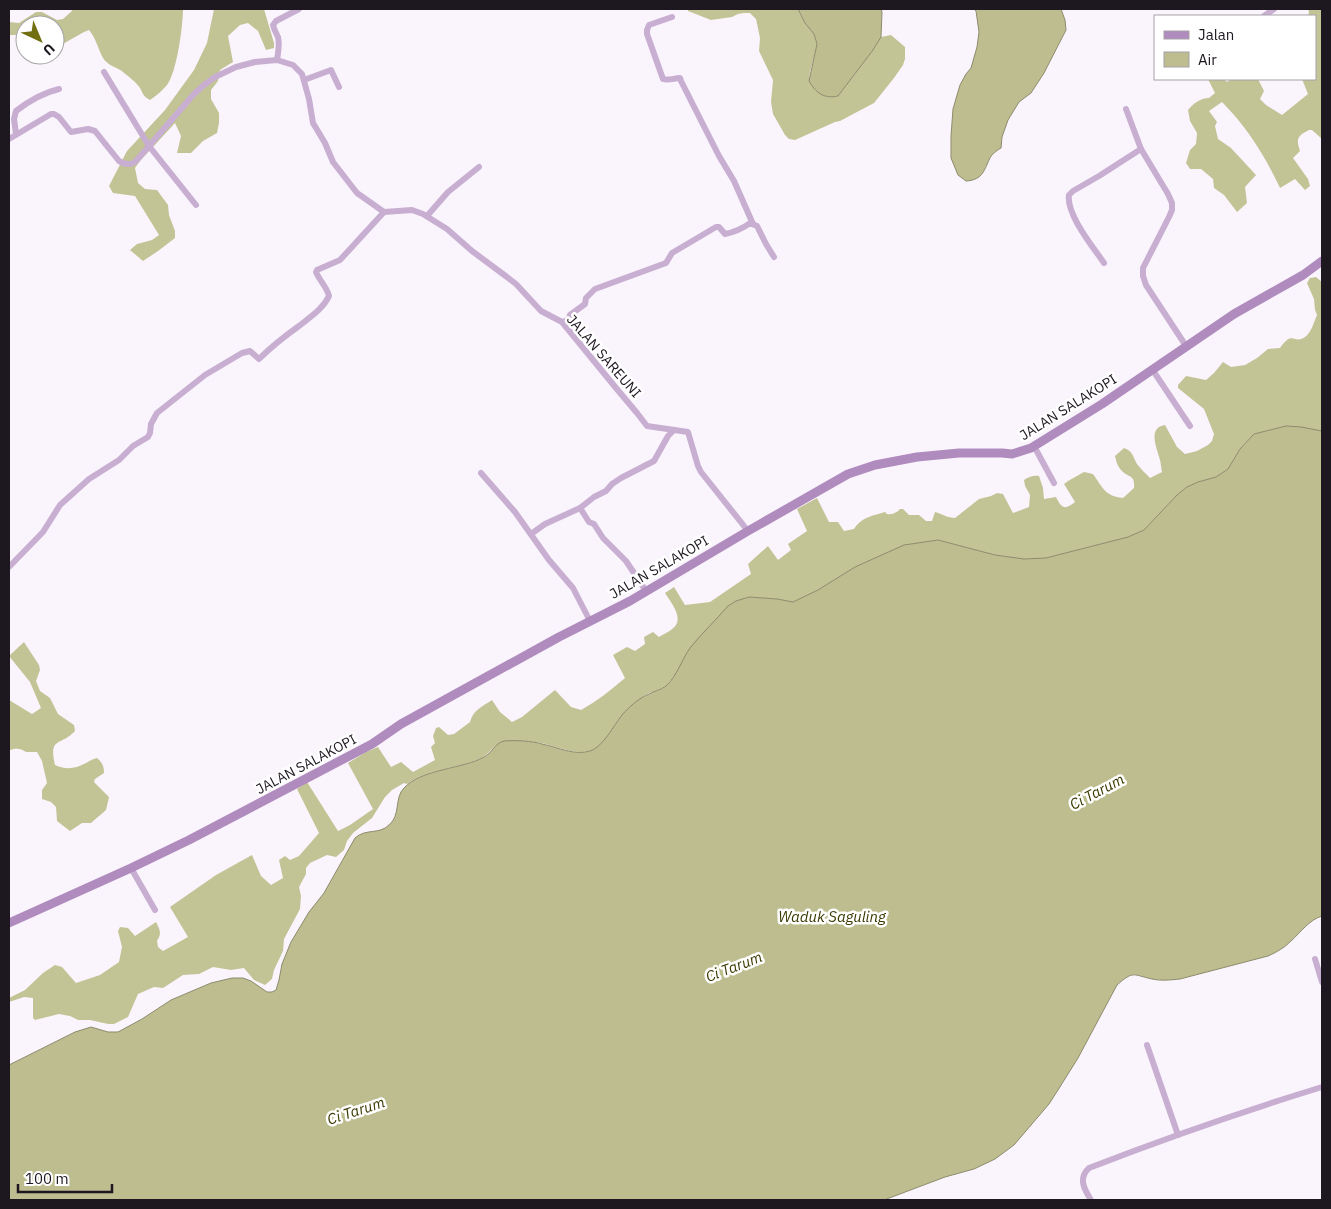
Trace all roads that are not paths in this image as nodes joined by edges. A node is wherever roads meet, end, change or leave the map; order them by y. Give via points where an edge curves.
1 (299, 9) edge
2 (672, 17) dead end
3 (277, 60) junction
4 (104, 72) dead end
5 (304, 80) junction
6 (339, 87) dead end
7 (59, 89) dead end
8 (1126, 108) dead end
9 (16, 134) junction
10 (9, 139) edge
11 (149, 146) junction
12 (1141, 149) junction
13 (479, 166) dead end
14 (196, 205) dead end
15 (384, 212) junction
16 (427, 216) junction
17 (753, 224) junction
18 (774, 257) dead end
19 (1322, 262) edge
20 (1104, 263) dead end
21 (562, 322) junction
22 (1186, 346) junction
23 (1152, 370) junction
24 (1190, 426) dead end
25 (674, 430) junction
26 (1034, 446) junction
27 (481, 472) dead end
28 (1054, 483) dead end
29 (580, 508) junction
30 (748, 531) junction
31 (531, 534) junction
32 (9, 568) edge
33 (646, 591) junction
34 (590, 621) junction
35 (131, 868) junction
36 (155, 910) dead end
37 (9, 923) edge
38 (1315, 959) dead end
39 (1322, 982) edge
40 (1147, 1045) dead end
41 (1322, 1087) edge
42 (1178, 1135) junction
43 (1090, 1200) edge

1 - 3 street via 273,25 279,44
2 - 17 street via 649,25 647,30 663,80 680,78
3 - 5 street via 293,66
3 - 11 street via 236,67 215,77 194,94
4 - 11 street
5 - 6 street via 331,70
5 - 15 street via 313,123 332,162 357,193
7 - 9 street via 41,94 16,112
8 - 12 street
9 - 10 street
9 - 11 street via 54,114 71,132 88,129 99,134 122,163 136,161
11 - 14 street
12 - 20 street via 1069,195 1074,218
12 - 22 street via 1172,203 1170,217 1143,268 1143,276
13 - 16 street via 448,192
15 - 16 street, JALAN SAREUNI via 412,210
15 - 32 street via 340,260 317,270 329,296 315,314 259,359 250,351 242,353 205,375 157,413 148,436 89,479 60,505 43,532
16 - 21 street, JALAN SAREUNI via 512,281 541,311
17 - 18 street
17 - 21 street via 725,234 716,227 672,253 666,263 595,289 585,304
19 - 22 street, JALAN SALAKOPI
21 - 25 street, JALAN SAREUNI via 647,426
22 - 23 street, JALAN SALAKOPI
23 - 24 street
23 - 26 street, JALAN SALAKOPI
25 - 29 street via 654,461 620,478
25 - 30 street, JALAN SAREUNI via 688,432 701,472
26 - 28 street
26 - 30 street, JALAN SALAKOPI via 1012,454 959,453 875,465 841,478
27 - 31 street
29 - 31 street
29 - 33 street via 626,561
30 - 33 street, JALAN SALAKOPI
31 - 34 street via 573,588
33 - 34 street, JALAN SALAKOPI
34 - 35 street, JALAN SALAKOPI via 401,724 372,744
35 - 36 street
35 - 37 street, JALAN SALAKOPI
38 - 39 street
40 - 42 street
41 - 42 street
42 - 43 street via 1089,1168 1082,1181

